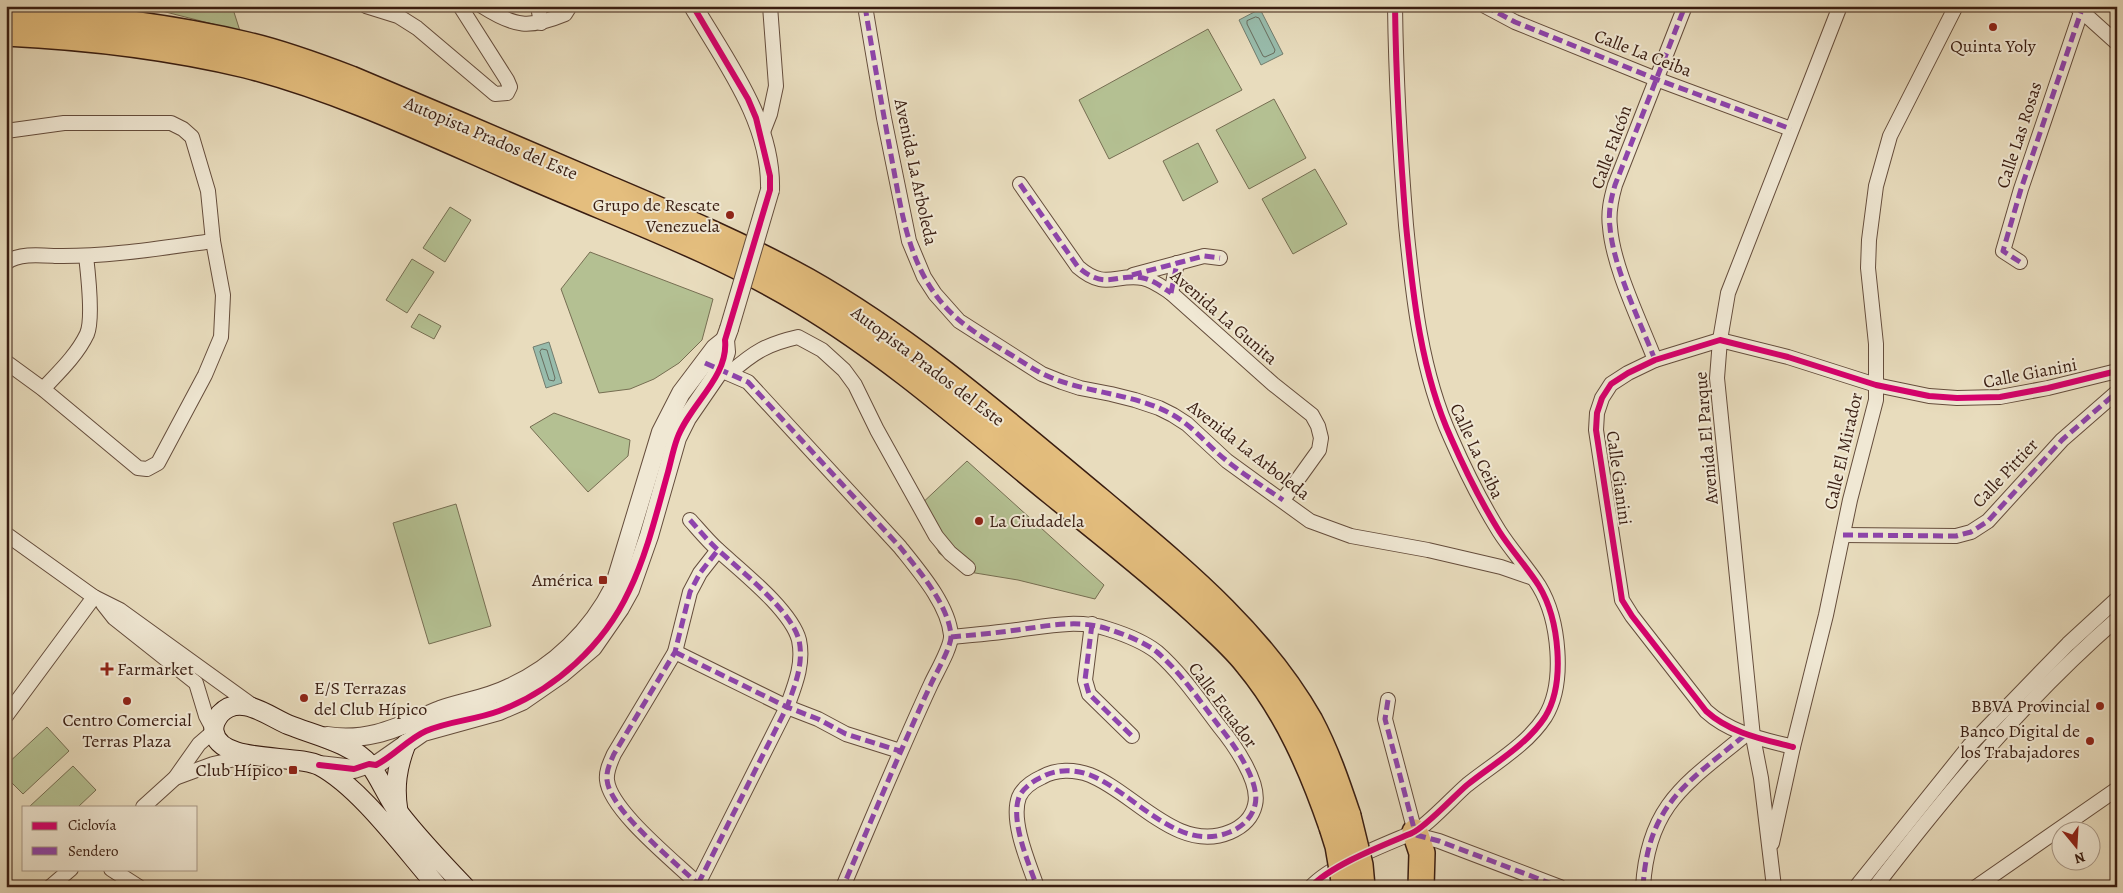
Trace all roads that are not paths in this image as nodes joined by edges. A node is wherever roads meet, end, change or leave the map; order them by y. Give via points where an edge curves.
1 (366, 6) edge
2 (460, 6) edge
3 (482, 6) edge
4 (538, 6) edge
5 (570, 6) edge
6 (693, 6) edge
7 (770, 6) edge
8 (865, 6) edge
9 (1395, 6) edge
10 (1484, 6) edge
11 (1685, 6) edge
12 (1840, 6) edge
13 (1956, 6) edge
14 (2078, 9) edge
15 (6, 13) edge
16 (541, 23) junction
17 (6, 32) edge
18 (2117, 43) edge
19 (1656, 79) junction
20 (1791, 129) junction
21 (6, 131) edge
22 (761, 137) junction
23 (1020, 184) dead end
24 (213, 241) junction
25 (86, 256) junction
26 (1220, 258) dead end
27 (2020, 262) dead end
28 (6, 263) edge
29 (1177, 263) junction
30 (1127, 277) junction
31 (1171, 293) junction
32 (1720, 340) junction
33 (1655, 360) junction
34 (6, 362) edge
35 (719, 369) junction
36 (2117, 371) edge
37 (1876, 385) junction
38 (43, 388) junction
39 (2117, 392) edge
40 (1283, 500) junction
41 (690, 520) dead end
42 (6, 534) edge
43 (1843, 535) junction
44 (718, 550) junction
45 (968, 568) dead end
46 (1533, 578) junction
47 (96, 598) junction
48 (2117, 599) edge
49 (2117, 619) edge
50 (1092, 624) junction
51 (951, 637) junction
52 (675, 652) junction
53 (1388, 700) dead end
54 (787, 706) junction
55 (254, 707) junction
56 (6, 716) edge
57 (214, 731) junction
58 (317, 734) junction
59 (1132, 736) dead end
60 (1749, 736) junction
61 (406, 744) junction
62 (1793, 747) junction
63 (900, 751) junction
64 (250, 755) junction
65 (369, 764) junction
66 (319, 765) junction
67 (175, 778) junction
68 (2117, 789) edge
69 (144, 806) edge
70 (398, 812) junction
71 (1340, 821) junction
72 (1415, 834) junction
73 (1770, 854) junction
74 (70, 870) edge
75 (112, 870) edge
76 (700, 886) edge
77 (50, 887) edge
78 (138, 887) edge
79 (438, 887) edge
80 (465, 887) edge
81 (843, 887) edge
82 (1037, 887) edge
83 (1311, 887) edge
84 (1345, 887) edge
85 (1362, 887) edge
86 (1421, 887) edge
87 (1560, 887) edge
88 (1643, 887) edge
89 (1774, 887) edge
90 (1856, 887) edge
91 (1876, 887) edge
92 (1976, 887) edge

1 - 2 street via 398,16 417,28 495,94 508,93 510,86 507,80
3 - 16 street via 511,23
4 - 16 street
5 - 16 street via 565,14
6 - 22 street via 748,99
7 - 22 street via 776,86
8 - 40 street, Avenida La Arboleda via 909,241 924,277 946,308 966,327 1042,374 1173,415 1227,461
9 - 46 street, Calle La Ceiba via 1401,163 1411,272 1428,375 1451,437 1476,489 1500,532
10 - 19 street, Calle La Ceiba via 1515,22
11 - 19 street, Calle Falcón
12 - 20 street, Avenida El Parque
13 - 37 street, Calle El Mirador via 1890,136 1876,186 1868,268 1876,344
14 - 18 street
14 - 27 street, Calle Las Rosas via 2003,251
15 - 71 highway, Autopista Prados del Este via 84,17 195,34 302,61 369,86 662,211 809,282 877,324 937,368 1214,600 1256,644 1299,703 1322,744
17 - 71 highway, Autopista Prados del Este via 139,44 249,66 307,85 425,130 680,239 802,301 864,341 927,389 1166,585 1231,644 1276,704
19 - 20 street, Calle La Ceiba
19 - 33 street, Calle Falcón via 1615,185 1609,217 1617,263
20 - 32 street, Avenida El Parque via 1728,293
21 - 24 street via 64,123 172,123 192,137 208,192
22 - 35 street, bridge via 770,190 727,334 715,348
23 - 30 street, Avenida La Gunita via 1078,267 1104,280
24 - 25 street
24 - 38 street via 224,295 221,337 158,463 147,469 138,468
25 - 28 street via 11,258
25 - 38 street via 90,291 88,332 69,362
26 - 29 street via 1204,256
29 - 30 street
29 - 31 street
30 - 31 street, Avenida La Gunita via 1144,278
31 - 40 street, Avenida La Gunita via 1312,415 1318,426 1319,450
32 - 33 street, Calle Gianini
32 - 37 street, Calle Gianini via 1788,357
32 - 60 street, Avenida El Parque via 1717,378
33 - 60 street, Calle Gianini via 1611,384 1597,412 1596,430 1622,600 1706,711 1716,720
34 - 38 street
35 - 45 street via 774,342 798,337 822,350 855,385 936,536
35 - 51 street via 748,382 915,566 935,594 946,616
35 - 58 street via 681,393 661,432 614,587 590,626 569,648 528,678 485,698 370,737 353,739
35 - 61 street via 677,438 630,590 593,647 522,701 499,711 432,728
36 - 37 street, Calle Gianini via 2048,388 1979,399 1929,396
37 - 43 street, Calle El Mirador via 1876,400
39 - 43 street, Calle Pittier via 2062,440 1995,515 1971,532 1956,536
40 - 46 street, Avenida La Arboleda via 1310,521 1351,536 1428,550
41 - 44 street
42 - 47 street
43 - 62 street, Calle El Mirador
44 - 52 street via 690,592
44 - 54 street via 736,564 793,626 801,658 798,679
46 - 72 street, Calle La Ceiba via 1545,599 1556,638 1557,678 1545,716 1522,741 1467,785
47 - 55 street via 120,610
47 - 56 street
47 - 57 street via 114,618 196,683
48 - 90 street via 2055,657 1970,745
49 - 91 street via 2022,709 1965,774
50 - 51 street, Calle Ecuador via 1063,624
50 - 59 street via 1085,680 1089,694
50 - 82 street, Calle Ecuador via 1128,637 1156,652 1180,677 1223,730 1243,762 1255,787 1254,811 1239,828 1215,838 1201,838 1174,828 1090,775 1076,771 1052,771 1032,782 1020,797 1017,813 1019,832
51 - 63 street
52 - 54 street
52 - 76 street via 614,754 608,767 607,781 618,805
53 - 72 street via 1385,719
54 - 63 street via 846,734
54 - 76 street
55 - 57 main road via 243,705 226,709 217,719
55 - 58 main road via 286,724
57 - 64 main road via 227,749
57 - 67 street via 199,744
58 - 65 main road via 347,747
60 - 62 street, Calle Gianini
60 - 73 street, Avenida El Parque
60 - 88 street via 1691,778 1670,802 1654,832
61 - 65 street via 384,761
61 - 70 main road via 396,778
62 - 73 street, Calle El Mirador
63 - 81 street
64 - 66 main road
64 - 67 street
65 - 66 street via 354,769
65 - 70 main road
66 - 79 main road via 344,783 367,806
67 - 69 street
68 - 92 street
70 - 80 main road
71 - 84 highway, Autopista Prados del Este, bridge via 1340,856
71 - 85 highway, Autopista Prados del Este, bridge via 1360,865
72 - 83 street via 1386,842 1322,877
72 - 86 highway via 1422,853
72 - 87 street
73 - 89 street, Avenida El Parque
74 - 77 street
75 - 78 street

